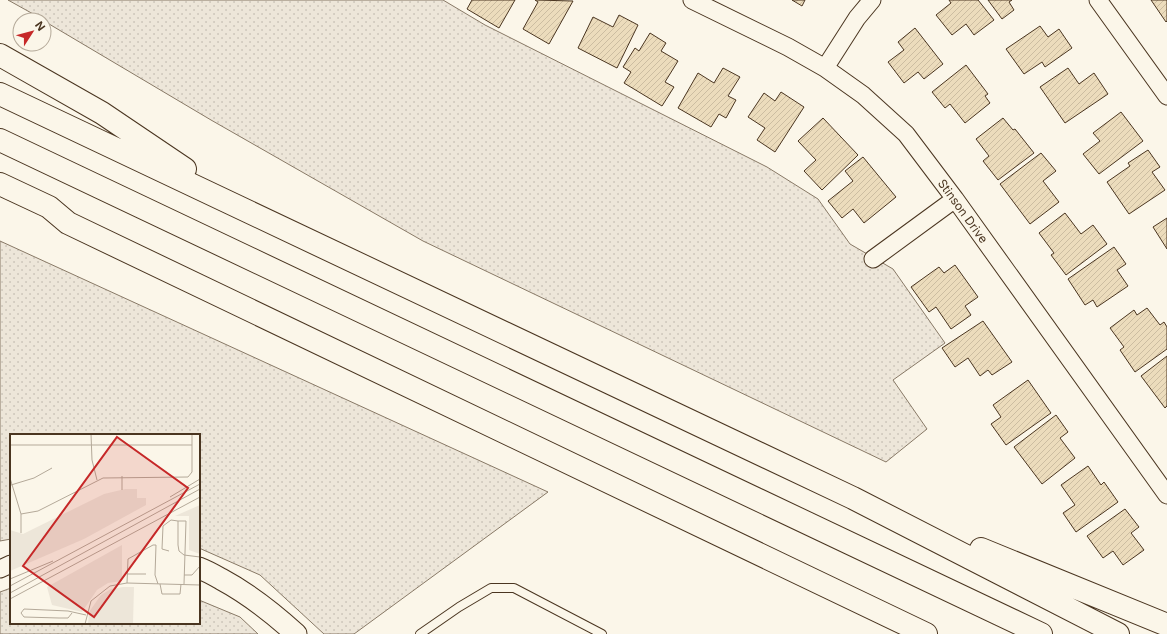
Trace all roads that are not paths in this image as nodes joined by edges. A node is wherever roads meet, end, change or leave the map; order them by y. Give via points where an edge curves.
1 (692, 0) edge
2 (872, 0) edge
3 (1098, 0) edge
4 (0, 55) edge
5 (825, 68) junction
6 (0, 94) edge
7 (1167, 96) edge
8 (0, 140) edge
9 (0, 184) edge
10 (0, 197) edge
11 (955, 199) junction
12 (246, 210) junction
13 (68, 222) junction
14 (873, 259) dead end
15 (1167, 495) edge
16 (854, 498) junction
17 (10, 564) edge
18 (200, 568) edge
19 (0, 569) edge
20 (1167, 625) edge
21 (296, 634) edge
22 (420, 634) edge
23 (602, 634) edge
24 (926, 634) edge
25 (1041, 634) edge
26 (1118, 634) edge

1 - 5 street, Stinson Drive
2 - 5 street via 857,18
3 - 7 street
4 - 12 highway via 102,113
5 - 11 street, Stinson Drive via 863,95 906,134
6 - 12 highway
8 - 25 highway
9 - 13 highway via 49,207
10 - 13 highway via 47,218
11 - 14 street
11 - 15 street, Stinson Drive
12 - 16 highway
13 - 24 highway
16 - 20 highway
16 - 26 highway
17 - 19 street
18 - 21 street via 253,598
22 - 23 lane via 491,588 514,588

